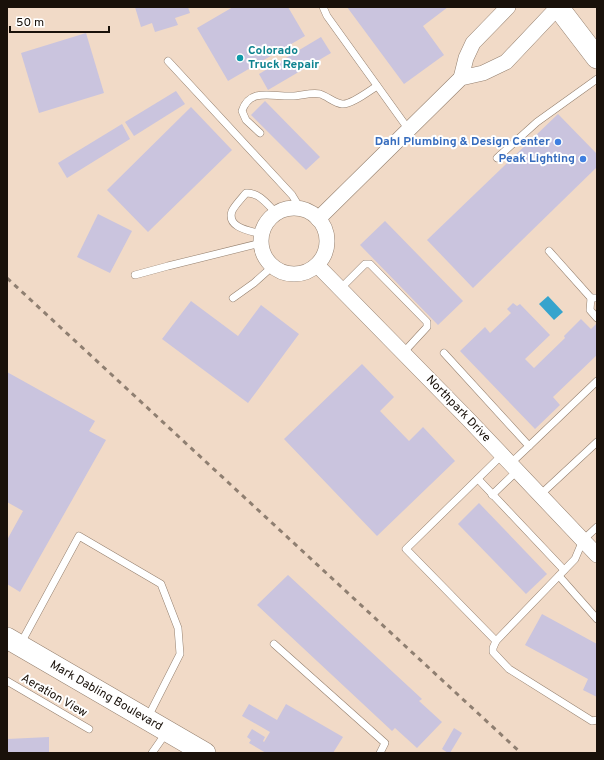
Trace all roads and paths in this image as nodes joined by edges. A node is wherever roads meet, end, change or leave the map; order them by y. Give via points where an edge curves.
1 (323, 7) edge
2 (508, 7) edge
3 (558, 7) edge
4 (597, 58) edge
5 (168, 62) dead end
6 (462, 78) junction
7 (597, 79) edge
8 (377, 86) junction
9 (409, 130) junction
10 (260, 133) dead end
11 (497, 158) dead end
12 (300, 208) junction
13 (276, 213) junction
14 (318, 219) junction
15 (261, 238) junction
16 (549, 252) dead end
17 (317, 265) junction
18 (273, 266) junction
19 (135, 276) dead end
20 (340, 289) junction
21 (233, 298) dead end
22 (594, 298) edge
23 (597, 318) edge
24 (403, 353) junction
25 (444, 353) dead end
26 (597, 382) edge
27 (597, 442) edge
28 (529, 446) junction
29 (509, 463) junction
30 (478, 479) junction
31 (492, 495) junction
32 (540, 495) junction
33 (597, 527) edge
34 (582, 540) junction
35 (597, 555) edge
36 (562, 573) junction
37 (597, 619) edge
38 (496, 641) junction
39 (13, 642) edge
40 (274, 644) dead end
41 (7, 681) edge
42 (146, 719) junction
43 (597, 720) edge
44 (90, 729) dead end
45 (167, 731) junction
46 (152, 753) edge
47 (205, 753) edge
48 (380, 753) edge

1 - 8 lane
2 - 6 street via 473,43 466,58
3 - 4 street
3 - 6 street via 506,62 483,73
5 - 12 lane via 292,195
6 - 9 street
7 - 11 lane via 537,122
8 - 9 lane
8 - 10 lane via 351,102 342,104 319,94 260,95 251,98 244,104 242,111 246,120
9 - 14 street
12 - 13 street via 288,208
12 - 14 street
13 - 15 street via 266,223
13 - 15 lane via 252,192 246,193 233,210 231,216 234,224
14 - 17 street via 326,231 327,245
15 - 18 street via 263,253
15 - 19 lane
16 - 22 lane
17 - 18 street via 307,272 294,274 281,272
17 - 20 street, Northpark Drive
18 - 21 lane
20 - 24 street, Northpark Drive
20 - 24 lane via 365,264 370,264 427,322 427,327
22 - 23 lane via 590,310
24 - 29 street, Northpark Drive
25 - 28 lane
26 - 28 lane
27 - 32 lane
28 - 29 lane
29 - 30 lane
29 - 31 lane
29 - 32 street, Northpark Drive
30 - 31 lane
30 - 38 lane via 406,549
31 - 36 lane
32 - 34 street, Northpark Drive
33 - 34 lane
34 - 35 street, Northpark Drive
34 - 36 lane via 575,559
36 - 37 lane
36 - 38 lane
38 - 43 lane via 493,652 509,669 592,721
39 - 42 street, Mark Dabling Boulevard
39 - 42 lane via 79,536 161,584 178,628 180,654
40 - 48 lane via 385,743
41 - 44 lane, Aeration View
42 - 45 street, Mark Dabling Boulevard
45 - 46 lane
45 - 47 street, Mark Dabling Boulevard

